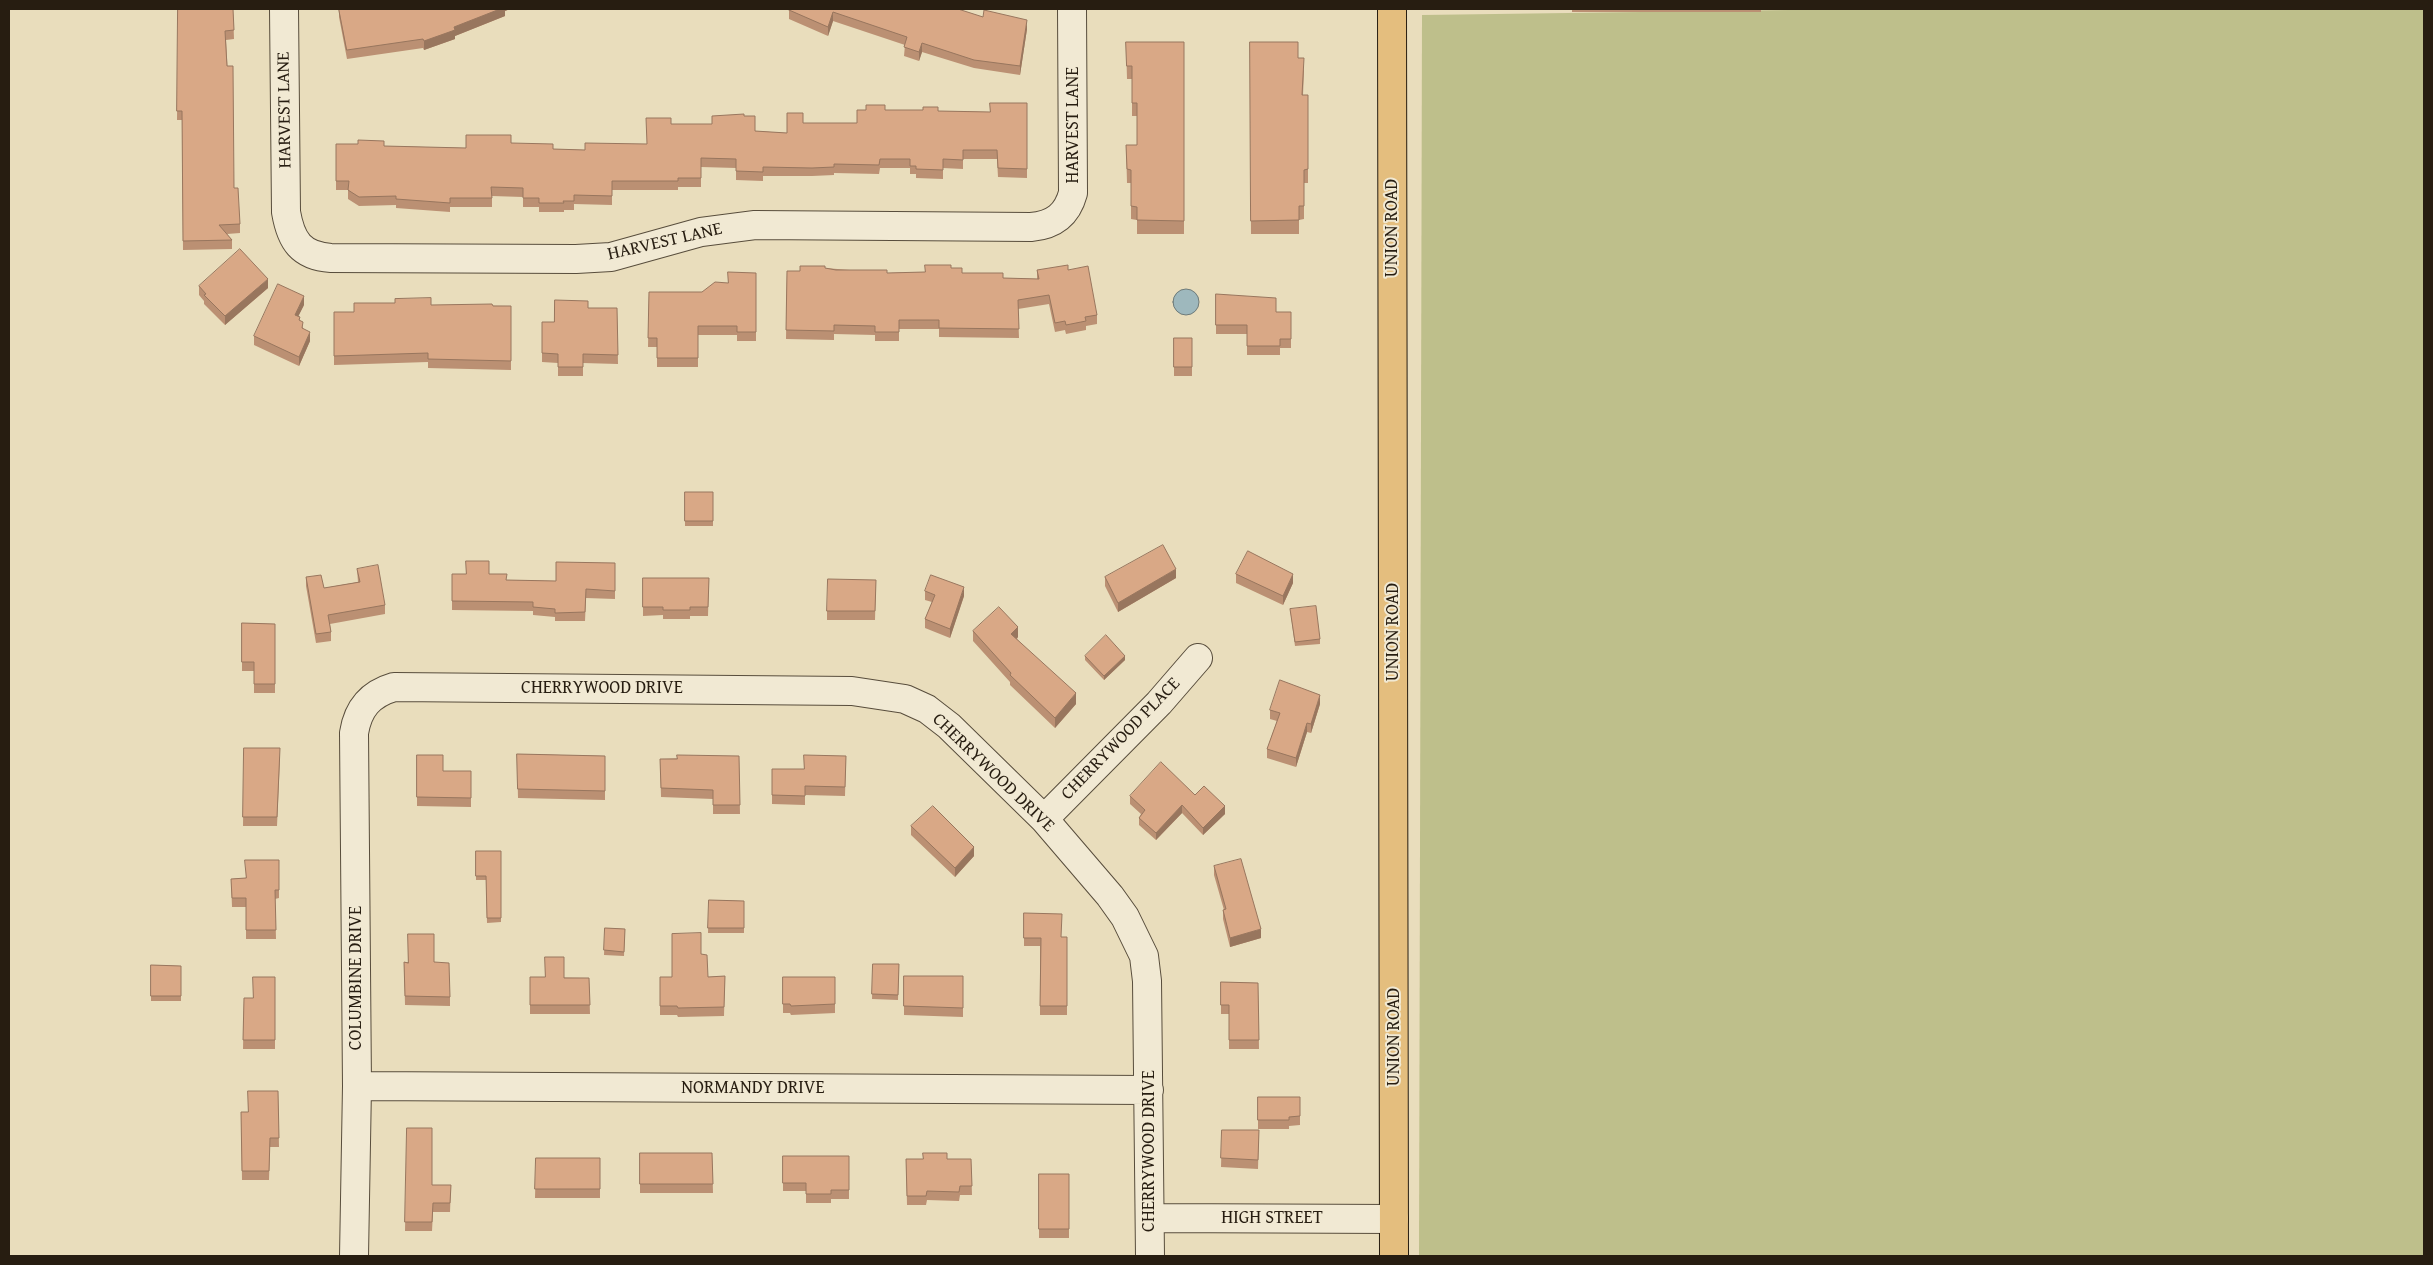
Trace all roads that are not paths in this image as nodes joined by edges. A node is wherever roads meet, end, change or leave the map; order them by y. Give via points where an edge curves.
1 (284, 9) edge
2 (1072, 9) edge
3 (1392, 9) edge
4 (1198, 658) dead end
5 (367, 702) joint
6 (1044, 819) junction
7 (357, 1086) junction
8 (1149, 1090) junction
9 (1150, 1218) junction
10 (1394, 1219) junction
11 (354, 1256) edge
12 (1150, 1256) edge
13 (1394, 1256) edge

1 - 2 street, HARVEST LANE via 286,212 291,235 298,245 317,257 331,258 566,259 611,257 716,229 755,225 1031,227 1056,221 1065,213 1073,193
3 - 10 main road, UNION ROAD
4 - 6 street, CHERRYWOOD PLACE via 1159,703
5 - 6 street, CHERRYWOOD DRIVE via 382,690 394,687 780,689 882,694 906,699 927,709 949,726
5 - 7 street, COLUMBINE DRIVE via 356,720 354,733
6 - 8 street, CHERRYWOOD DRIVE via 1110,896 1130,925 1144,956 1148,981
7 - 8 street, NORMANDY DRIVE
7 - 11 street, COLUMBINE DRIVE
8 - 9 street, CHERRYWOOD DRIVE
9 - 10 street, HIGH STREET
9 - 12 street, CHERRYWOOD DRIVE
10 - 13 main road, UNION ROAD

